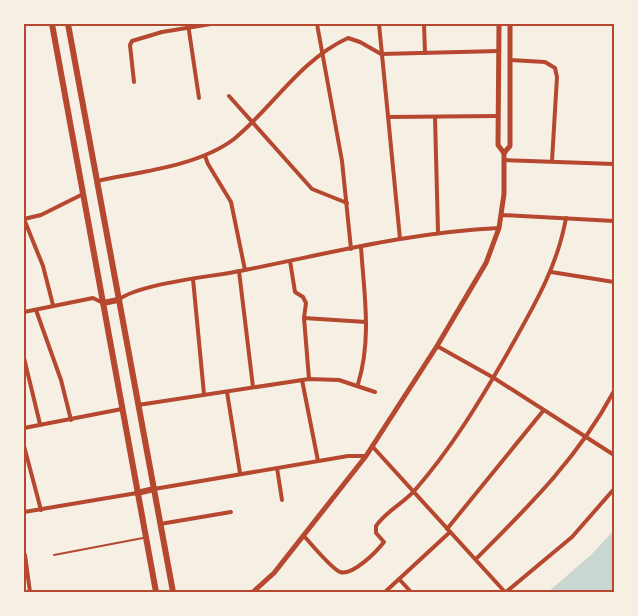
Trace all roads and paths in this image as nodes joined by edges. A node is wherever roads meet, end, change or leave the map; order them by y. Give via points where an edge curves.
1 (52, 24) edge
2 (68, 24) edge
3 (211, 24) edge
4 (317, 24) edge
5 (379, 24) edge
6 (424, 24) edge
7 (499, 24) edge
8 (510, 24) edge
9 (189, 26) edge
10 (499, 51) junction
11 (510, 52) junction
12 (425, 53) junction
13 (381, 54) junction
14 (323, 55) junction
15 (510, 60) junction
16 (134, 82) dead end
17 (229, 96) dead end
18 (198, 98) dead end
19 (498, 116) junction
20 (388, 117) junction
21 (435, 117) junction
22 (251, 123) junction
23 (205, 156) junction
24 (504, 156) junction
25 (552, 161) junction
26 (614, 164) edge
27 (97, 181) junction
28 (83, 194) junction
29 (347, 203) junction
30 (501, 215) junction
31 (566, 218) junction
32 (24, 219) edge
33 (614, 221) edge
34 (499, 228) junction
35 (438, 232) junction
36 (400, 239) junction
37 (361, 247) junction
38 (351, 249) junction
39 (290, 261) junction
40 (246, 270) junction
41 (239, 271) junction
42 (551, 272) junction
43 (193, 279) junction
44 (614, 282) edge
45 (118, 300) junction
46 (103, 303) junction
47 (54, 305) junction
48 (36, 310) junction
49 (24, 312) edge
50 (304, 318) junction
51 (366, 322) junction
52 (437, 346) junction
53 (24, 358) edge
54 (309, 378) junction
55 (494, 378) junction
56 (302, 380) junction
57 (358, 384) junction
58 (253, 387) junction
59 (227, 392) junction
60 (375, 392) dead end
61 (614, 392) edge
62 (204, 394) junction
63 (138, 405) junction
64 (122, 409) junction
65 (543, 411) junction
66 (71, 420) junction
67 (40, 424) junction
68 (24, 428) edge
69 (587, 437) junction
70 (24, 446) edge
71 (372, 446) junction
72 (614, 455) edge
73 (366, 456) junction
74 (318, 461) junction
75 (277, 468) junction
76 (240, 473) junction
77 (614, 488) edge
78 (154, 489) junction
79 (414, 492) junction
80 (137, 493) junction
81 (282, 500) dead end
82 (41, 510) junction
83 (24, 512) edge
84 (232, 512) dead end
85 (160, 524) junction
86 (448, 530) junction
87 (304, 536) junction
88 (146, 538) junction
89 (54, 555) dead end
90 (25, 556) dead end
91 (476, 559) junction
92 (399, 579) junction
93 (30, 592) edge
94 (156, 592) edge
95 (173, 592) edge
96 (254, 592) edge
97 (385, 592) edge
98 (411, 592) edge
99 (506, 592) edge

1 - 28 highway
2 - 27 highway
3 - 9 street
4 - 14 street
5 - 13 street
6 - 12 street
7 - 10 street
8 - 11 street
9 - 16 street via 132,41
9 - 18 street
10 - 11 street
10 - 12 street
10 - 19 street
11 - 15 street
12 - 13 street
13 - 14 street via 351,38
13 - 20 street
14 - 22 street via 296,75
14 - 29 street
15 - 24 street via 510,146
15 - 25 street via 545,62 555,68
17 - 22 street
19 - 21 street
19 - 24 street via 498,145
20 - 21 street
20 - 36 street
21 - 35 street
22 - 23 street via 233,140
22 - 29 street via 312,189
23 - 27 street
23 - 40 street via 231,202
24 - 25 street
24 - 30 street
25 - 26 street
27 - 45 highway
28 - 32 street via 40,215
28 - 46 highway
29 - 38 street
30 - 31 street
30 - 34 street
31 - 33 street
31 - 42 street via 560,251
32 - 47 street
34 - 35 street
34 - 52 street via 486,263
35 - 36 street
36 - 37 street
37 - 38 street
37 - 51 street
38 - 39 street
39 - 40 street
39 - 50 street via 295,292 306,303
40 - 41 street
41 - 43 street
41 - 58 street
42 - 44 street
42 - 55 street
43 - 45 street via 128,293
43 - 62 street
45 - 46 highway
45 - 63 highway
46 - 47 street via 93,298
46 - 64 highway
47 - 48 street
48 - 49 street
48 - 66 street via 61,380
50 - 51 street
50 - 54 street
51 - 57 street via 363,369
52 - 55 street
52 - 71 street
53 - 67 street
54 - 56 street
54 - 57 street
55 - 65 street
55 - 79 street via 450,446
56 - 58 street
56 - 74 street
57 - 60 street
58 - 59 street
59 - 62 street
59 - 76 street
61 - 69 street
62 - 63 street
63 - 78 highway
64 - 66 street
64 - 80 highway
65 - 69 street
65 - 86 street
66 - 67 street
67 - 68 street
69 - 72 street
69 - 91 street via 535,501
70 - 82 street
71 - 73 street
71 - 79 street
73 - 74 street
73 - 87 street
74 - 75 street
75 - 76 street
75 - 81 street
76 - 78 street
77 - 99 street via 572,537
78 - 80 highway
78 - 85 highway
79 - 86 street
79 - 87 street via 377,523 375,531 384,542 351,571 336,569
80 - 82 street
80 - 88 highway
82 - 83 street
84 - 85 street
85 - 95 highway
86 - 91 street
86 - 92 street
87 - 96 street
88 - 89 lane
88 - 94 highway
90 - 93 street
91 - 99 street
92 - 97 street
92 - 98 street

